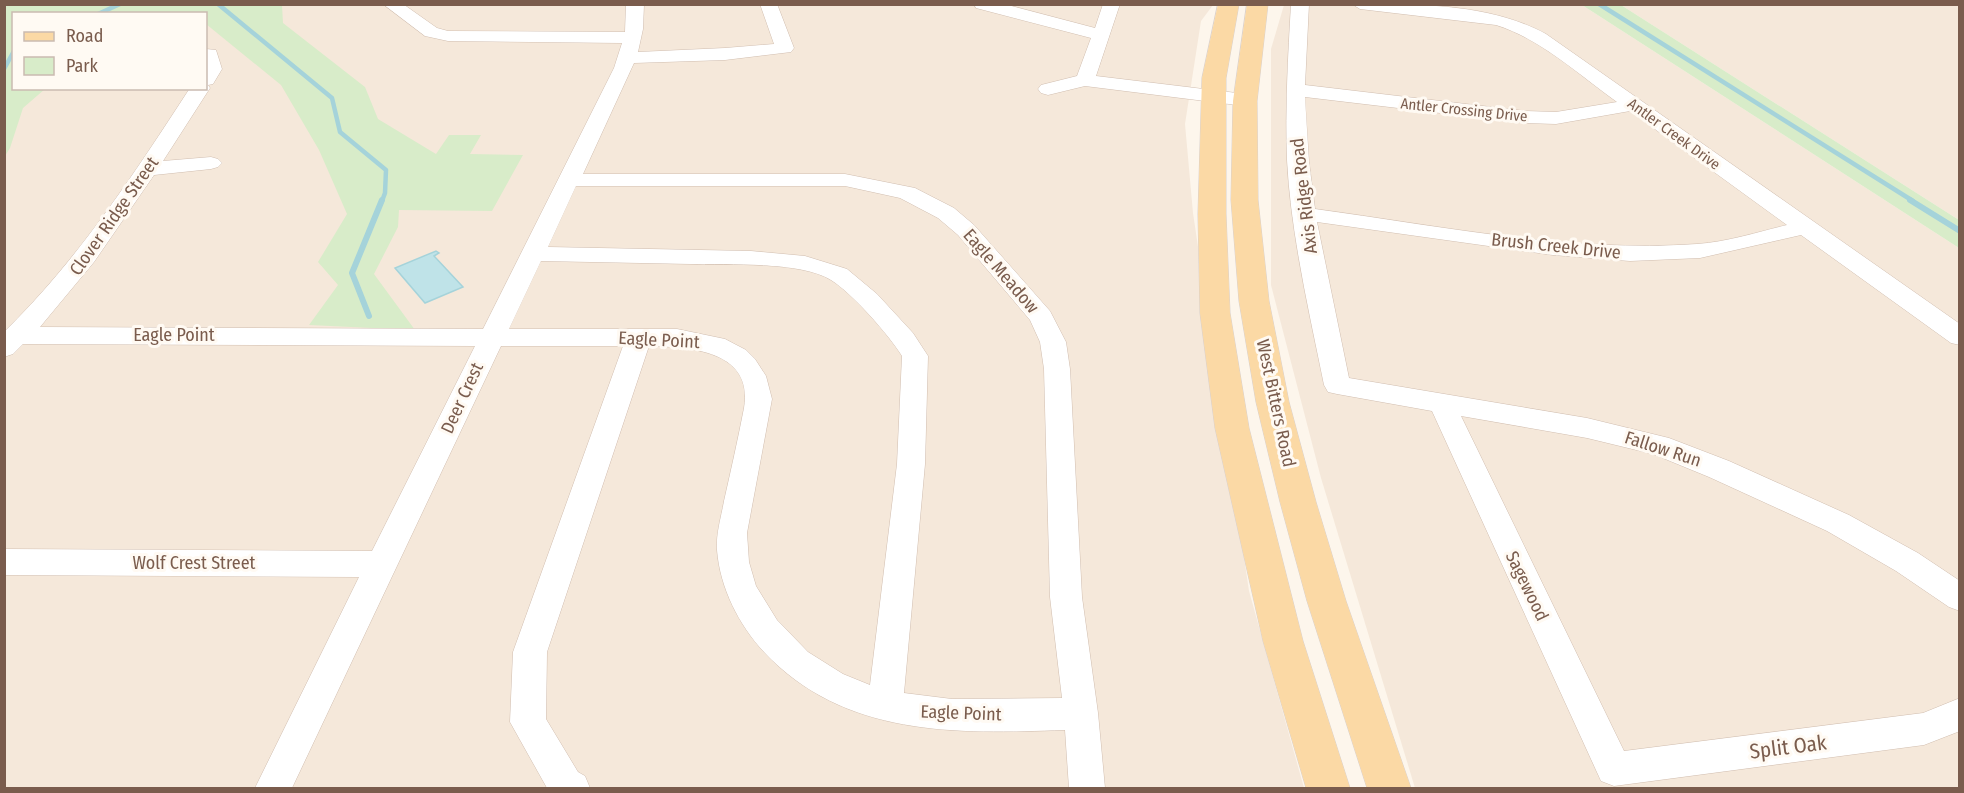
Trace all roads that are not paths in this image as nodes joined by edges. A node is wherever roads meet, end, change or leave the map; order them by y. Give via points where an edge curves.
1 (391, 4) edge
2 (635, 4) edge
3 (768, 4) edge
4 (982, 4) edge
5 (1113, 4) edge
6 (1229, 4) edge
7 (1258, 4) edge
8 (1300, 4) edge
9 (1360, 4) edge
10 (1405, 7) edge
11 (1101, 35) junction
12 (630, 48) junction
13 (209, 54) dead end
14 (1087, 72) junction
15 (207, 78) edge
16 (1048, 89) dead end
17 (1230, 89) junction
18 (199, 90) edge
19 (1295, 90) junction
20 (1634, 105) junction
21 (211, 163) dead end
22 (148, 170) junction
23 (568, 180) junction
24 (1306, 214) junction
25 (1805, 227) junction
26 (532, 254) junction
27 (491, 337) junction
28 (1959, 337) edge
29 (639, 338) junction
30 (11, 341) edge
31 (1336, 385) joint
32 (1441, 402) junction
33 (4, 562) edge
34 (383, 564) junction
35 (1959, 598) edge
36 (885, 706) junction
37 (1080, 713) junction
38 (1959, 714) edge
39 (1614, 769) joint
40 (273, 789) edge
41 (572, 789) edge
42 (1087, 789) edge
43 (1328, 789) edge
44 (1389, 789) edge

1 - 12 street via 431,32 448,36
2 - 12 street, Deer Crest
3 - 12 street via 785,48 724,54
4 - 11 street
5 - 11 street
6 - 17 main road, West Bitters Road
7 - 17 main road, West Bitters Road
8 - 19 street, Axis Ridge Road
9 - 10 street, Antler Creek Drive
10 - 20 street, Antler Creek Drive via 1518,26
11 - 14 street
12 - 23 street, Deer Crest
13 - 15 street via 213,69
14 - 16 street
14 - 17 street
17 - 43 main road, West Bitters Road via 1212,214 1215,313 1232,428 1283,641
17 - 44 main road, West Bitters Road via 1245,224 1278,428 1338,639
18 - 22 street, Clover Ridge Street
19 - 20 street, Antler Crossing Drive via 1525,117 1556,118
19 - 24 street, Axis Ridge Road via 1298,162
20 - 25 street, Antler Creek Drive
21 - 22 street
22 - 30 street, Clover Ridge Street via 96,246
23 - 26 street, Deer Crest
23 - 37 street, Eagle Meadow via 862,182 921,199 966,230 1041,316 1053,342 1066,597
24 - 25 street, Brush Creek Drive via 1553,248 1630,254 1700,251
24 - 31 street, Axis Ridge Road
25 - 28 street, Antler Creek Drive
26 - 27 street, Deer Crest
26 - 36 street via 805,263 838,274 904,339 915,356 911,464
27 - 29 street, Eagle Point
27 - 30 street, Eagle Point
27 - 34 street, Deer Crest
29 - 36 street, Eagle Point via 705,341 730,350 748,365 759,392 732,537 740,584 752,612 778,647 837,688
29 - 41 street via 530,652 528,722 565,784
31 - 32 street, Fallow Run
32 - 35 street, Fallow Run via 1629,436 1689,456 1846,527 1907,561
32 - 39 street, Sagewood
33 - 34 street, Wolf Crest Street
34 - 40 street, Deer Crest
36 - 37 street, Eagle Point via 911,712 980,716
37 - 42 street, Eagle Meadow
38 - 39 street, Split Oak via 1924,729

